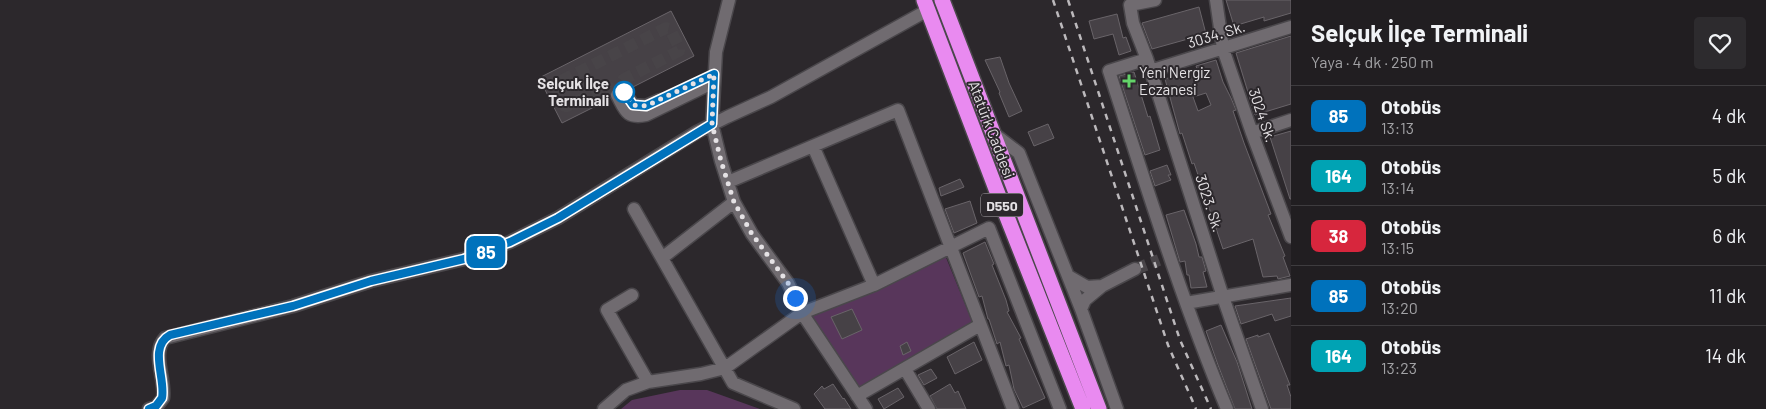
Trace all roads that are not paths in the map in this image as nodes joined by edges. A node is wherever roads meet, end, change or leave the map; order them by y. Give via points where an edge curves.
1 (728, 0) edge
2 (942, 0) edge
3 (1155, 0) edge
4 (1216, 0) edge
5 (926, 5) edge
6 (1291, 27) edge
7 (1223, 49) junction
8 (1149, 65) junction
9 (714, 78) junction
10 (620, 93) tunnel mouth
11 (1291, 120) edge
12 (712, 124) junction
13 (993, 133) junction
14 (1252, 133) junction
15 (813, 146) junction
16 (728, 182) junction
17 (734, 202) junction
18 (634, 209) dead end
19 (1291, 237) edge
20 (950, 248) junction
21 (662, 258) junction
22 (1135, 269) tunnel mouth
23 (1068, 276) junction
24 (874, 284) junction
25 (1291, 285) edge
26 (1102, 286) junction
27 (632, 295) dead end
28 (1223, 297) junction
29 (1186, 303) junction
30 (1081, 310) junction
31 (802, 313) junction
32 (980, 325) junction
33 (725, 368) junction
34 (905, 369) junction
35 (648, 382) junction
36 (858, 396) junction
37 (149, 409) edge
38 (604, 409) edge
39 (794, 409) edge
40 (866, 409) edge
41 (929, 409) edge
42 (1013, 409) edge
43 (1060, 409) edge
44 (1083, 409) edge
45 (1099, 409) edge
46 (1117, 409) edge
47 (1226, 409) edge
48 (1262, 409) edge

1 - 9 street via 716,52
2 - 13 highway, Atatürk Caddesi / D550
3 - 8 street, 3023. Sk. via 1130,5 1133,24
4 - 7 street, 3024 Sk.
5 - 12 street via 771,97
5 - 44 highway, Atatürk Caddesi / D550
6 - 7 street, 3034. Sk.
7 - 8 street, 3034. Sk.
7 - 14 street, 3024 Sk.
8 - 28 street, 3023. Sk.
8 - 29 street, 3034. Sk. via 1109,71 1164,258
9 - 10 street via 646,106 633,105
9 - 12 street
11 - 14 street
12 - 16 street
12 - 37 street via 558,218 510,242 464,259 371,281 293,306 170,335 162,341 159,349 162,398
13 - 23 street via 1019,152
13 - 45 highway, Atatürk Caddesi / D550
14 - 19 street, 3024 Sk.
15 - 16 street
15 - 20 street via 898,110
15 - 24 street
16 - 17 street
17 - 21 street
17 - 31 street via 752,234 788,283
18 - 21 street
20 - 24 street
20 - 32 street
20 - 43 street via 989,228
21 - 33 street
22 - 26 street
23 - 26 street via 1087,287
23 - 30 street
24 - 31 street
25 - 28 street
26 - 30 street via 1085,300
27 - 35 street via 607,310
28 - 29 street
28 - 48 street, 3023. Sk.
29 - 47 street
30 - 46 street
31 - 33 street
31 - 36 street
32 - 34 street
32 - 42 street
33 - 35 street
33 - 39 street via 732,383
34 - 36 street
34 - 41 street
35 - 38 street via 626,390
36 - 40 street

